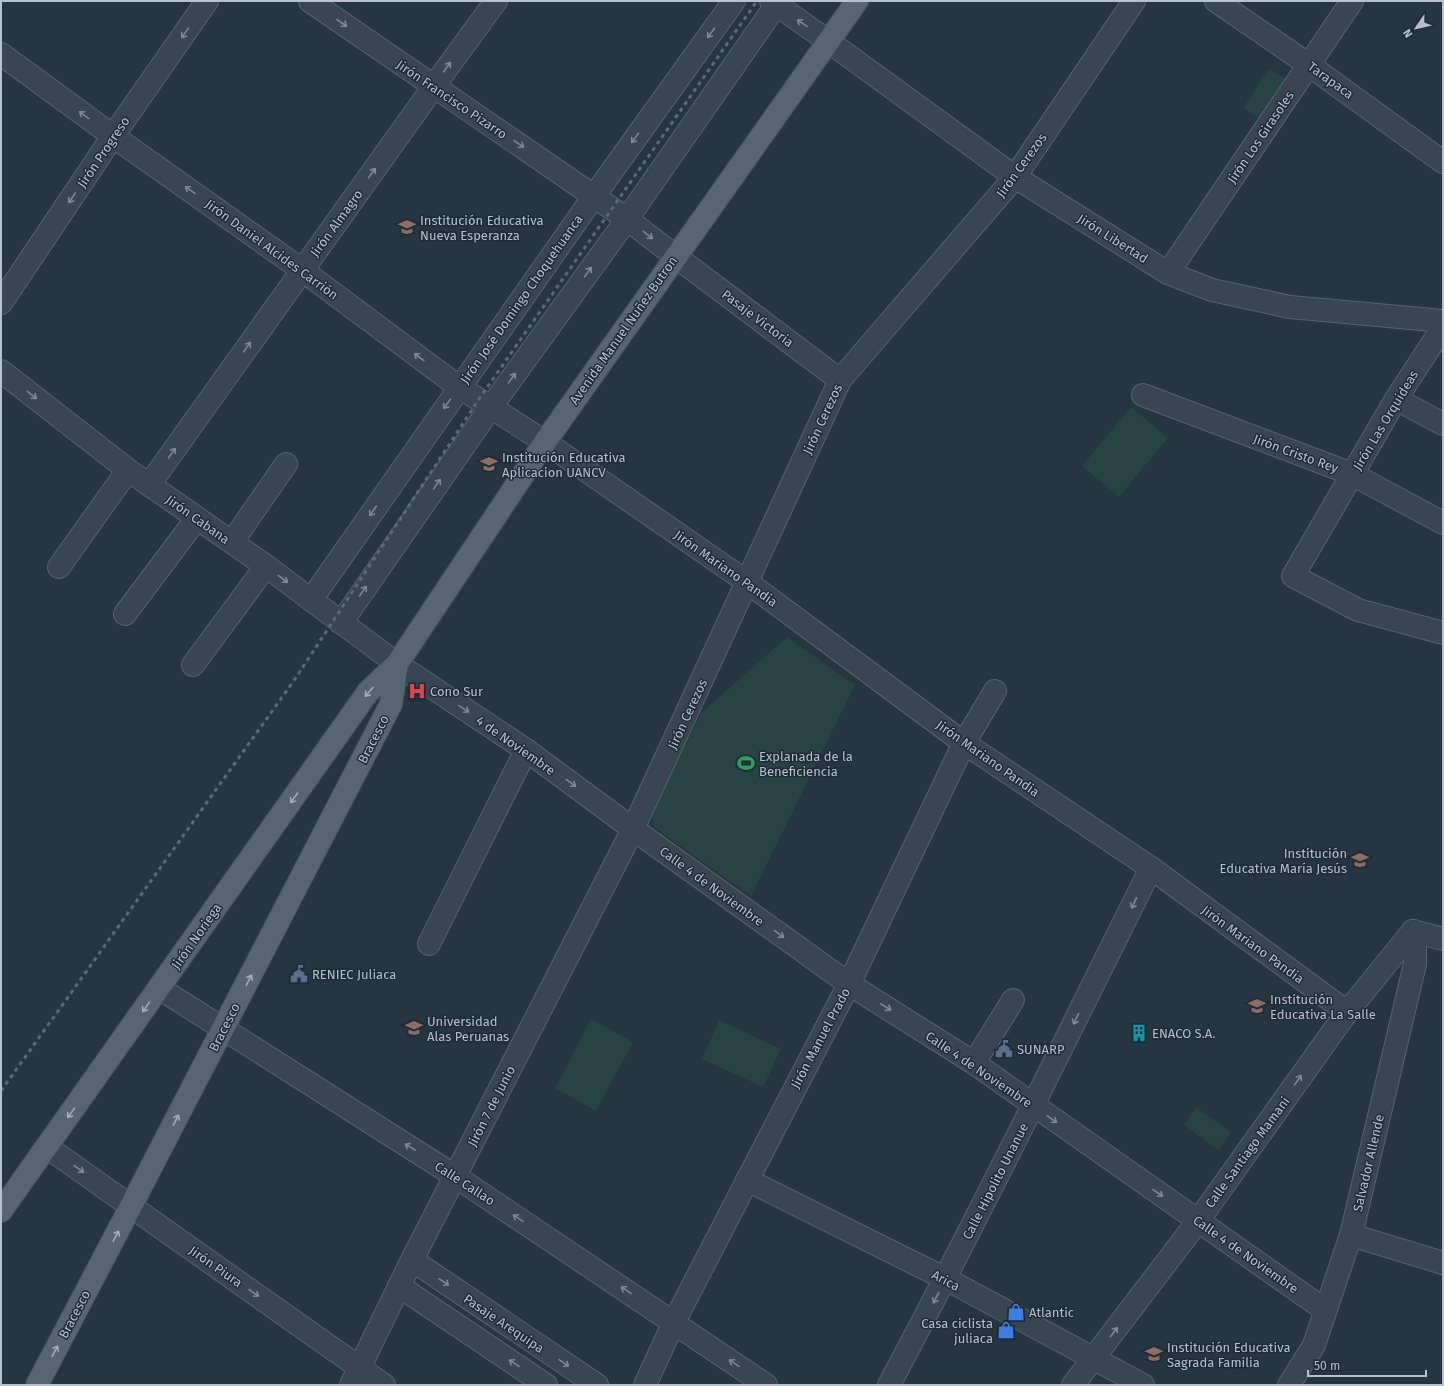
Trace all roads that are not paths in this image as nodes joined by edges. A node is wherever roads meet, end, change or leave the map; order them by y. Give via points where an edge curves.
1 (207, 1) edge
2 (310, 1) edge
3 (496, 1) edge
4 (734, 1) edge
5 (856, 1) edge
6 (1134, 1) edge
7 (1216, 1) edge
8 (1352, 1) edge
9 (775, 2) edge
10 (828, 41) junction
11 (1, 54) edge
12 (1309, 64) junction
13 (434, 86) junction
14 (113, 136) junction
15 (1443, 162) edge
16 (1015, 177) junction
17 (594, 196) junction
18 (627, 218) junction
19 (675, 256) junction
20 (302, 270) junction
21 (1168, 273) junction
22 (1, 304) edge
23 (1443, 320) edge
24 (1443, 327) edge
25 (1, 371) edge
26 (840, 380) junction
27 (459, 387) junction
28 (1143, 395) dead end
29 (1396, 399) junction
30 (491, 407) junction
31 (1443, 424) edge
32 (545, 442) junction
33 (286, 464) dead end
34 (128, 470) junction
35 (1352, 474) junction
36 (149, 485) junction
37 (197, 518) junction
38 (1443, 523) edge
39 (232, 542) junction
40 (266, 566) junction
41 (59, 567) dead end
42 (747, 582) junction
43 (311, 600) junction
44 (125, 614) dead end
45 (341, 623) junction
46 (1443, 633) edge
47 (397, 664) junction
48 (193, 665) dead end
49 (995, 691) dead end
50 (964, 742) junction
51 (526, 750) junction
52 (633, 829) junction
53 (1151, 868) junction
54 (1412, 931) junction
55 (1443, 940) edge
56 (429, 944) dead end
57 (849, 984) junction
58 (159, 988) junction
59 (1013, 1000) dead end
60 (1347, 1012) junction
61 (224, 1029) junction
62 (974, 1063) junction
63 (1033, 1106) junction
64 (47, 1146) junction
65 (455, 1176) junction
66 (747, 1180) junction
67 (132, 1206) junction
68 (1, 1211) edge
69 (1198, 1221) junction
70 (1351, 1235) junction
71 (412, 1260) junction
72 (1443, 1263) edge
73 (946, 1279) junction
74 (399, 1286) junction
75 (1325, 1310) junction
76 (674, 1322) junction
77 (1093, 1359) junction
78 (355, 1376) edge
79 (37, 1385) edge
80 (384, 1385) edge
81 (546, 1385) edge
82 (597, 1385) edge
83 (645, 1385) edge
84 (766, 1385) edge
85 (889, 1385) edge
86 (1073, 1385) edge
87 (1144, 1385) edge
88 (1289, 1385) edge

1 -> 14 street, Jirón Progreso
2 -> 13 street, Jirón Francisco Pizarro
13 -> 3 street, Jirón Almagro
4 -> 17 street, Jirón José Domingo Choquehuanca
5 - 10 main road, Avenida Manuel Nuñez Butron
6 - 16 street, Jirón Cerezos
7 - 12 street, Tarapaca
8 - 12 street, Jirón Los Girasoles
10 -> 9 street, Jirón Libertad
9 - 18 street
10 - 16 street, Jirón Libertad
10 - 19 main road, Avenida Manuel Nuñez Butron
14 -> 11 street, Jirón Daniel Alcides Carrión
12 - 15 street, Tarapaca
12 - 21 street, Jirón Los Girasoles
13 -> 17 street, Jirón Francisco Pizarro
20 -> 13 street, Jirón Almagro
20 -> 14 street, Jirón Daniel Alcides Carrión
14 -> 22 street, Jirón Progreso
16 - 21 street, Jirón Libertad
16 - 26 street, Jirón Cerezos
17 - 18 street, Jirón Francisco Pizarro
17 - 27 street, Jirón José Domingo Choquehuanca
18 -> 19 street, Pasaje Victoria
30 -> 18 street
19 - 26 street, Pasaje Victoria
19 - 32 main road, Avenida Manuel Nuñez Butron
27 -> 20 street, Jirón Daniel Alcides Carrión
36 -> 20 street, Jirón Almagro
21 - 23 street, Jirón Libertad via 1212,290 1290,307
24 - 29 street, Jirón Las Orquideas
25 -> 34 street, Jirón Cabana
26 - 42 street, Jirón Cerezos
27 - 30 street, Jirón Daniel Alcides Carrión
27 -> 43 street, Jirón José Domingo Choquehuanca
28 - 35 street, Jirón Cristo Rey
29 - 31 street
29 - 35 street, Jirón Las Orquideas
30 - 32 street, Jirón Daniel Alcides Carrión
45 -> 30 street
32 - 42 street, Jirón Mariano Pandia
32 - 47 main road, Avenida Manuel Nuñez Butron
33 - 39 street
34 - 36 street, Jirón Cabana
34 - 41 street
35 - 38 street, Jirón Cristo Rey
35 - 46 street, Jirón Las Orquideas via 1293,576 1358,610
36 - 37 street, Jirón Cabana
37 - 39 street, Jirón Cabana
37 - 44 street
39 - 40 street, Jirón Cabana
40 -> 43 street, Jirón Cabana
40 - 48 street
42 - 50 street, Jirón Mariano Pandia
42 - 52 street, Jirón Cerezos
43 - 45 street, Jirón Cabana
45 - 47 street, Jirón Cabana
47 -> 51 street, 4 de Noviembre
47 -> 58 main road, Jirón Noriega via 368,692
61 -> 47 main road, Bracesco via 391,704
49 - 50 street, Jirón Manuel Prado
50 - 53 street, Jirón Mariano Pandia
50 - 57 street, Jirón Manuel Prado
51 -> 52 street, 4 de Noviembre
51 - 56 street
52 -> 57 street, Calle 4 de Noviembre
52 - 65 street, Jirón 7 de Junio
53 - 60 street, Jirón Mariano Pandia
53 -> 63 street, Calle Hipolito Unanue
54 - 55 street
54 - 60 street
54 - 70 street, Salvador Allende via 1415,964
57 -> 62 street, Calle 4 de Noviembre
57 - 66 street, Jirón Manuel Prado
58 - 61 street, Calle Callao
58 -> 64 main road, Jirón Noriega
59 - 62 street
69 -> 60 street, Calle Santiago Mamani
65 -> 61 street, Calle Callao
67 -> 61 main road, Bracesco
62 - 63 street, Calle 4 de Noviembre
63 -> 69 street, Calle 4 de Noviembre
63 - 73 street, Calle Hipolito Unanue
64 -> 67 street, Jirón Piura
64 - 68 main road, Jirón Noriega
65 - 71 street, Jirón 7 de Junio
76 -> 65 street, Calle Callao
66 - 73 street, Arica
66 - 76 street, Jirón Manuel Prado
67 -> 78 street, Jirón Piura
79 -> 67 main road, Bracesco
69 - 75 street, Calle 4 de Noviembre
77 -> 69 street, Calle Santiago Mamani
70 - 72 street
70 - 75 street, Salvador Allende
71 - 74 street, Jirón 7 de Junio
71 -> 82 street, Pasaje Arequipa
73 - 77 street, Arica
73 -> 85 street, Calle Hipolito Unanue
74 - 78 street, Jirón 7 de Junio
81 -> 74 street
75 - 88 street, Salvador Allende via 1314,1344
76 - 83 street, Jirón Manuel Prado
84 -> 76 street, Calle Callao
77 - 86 street, Calle Santiago Mamani
77 - 87 street, Arica
78 - 80 street, Jirón Piura

